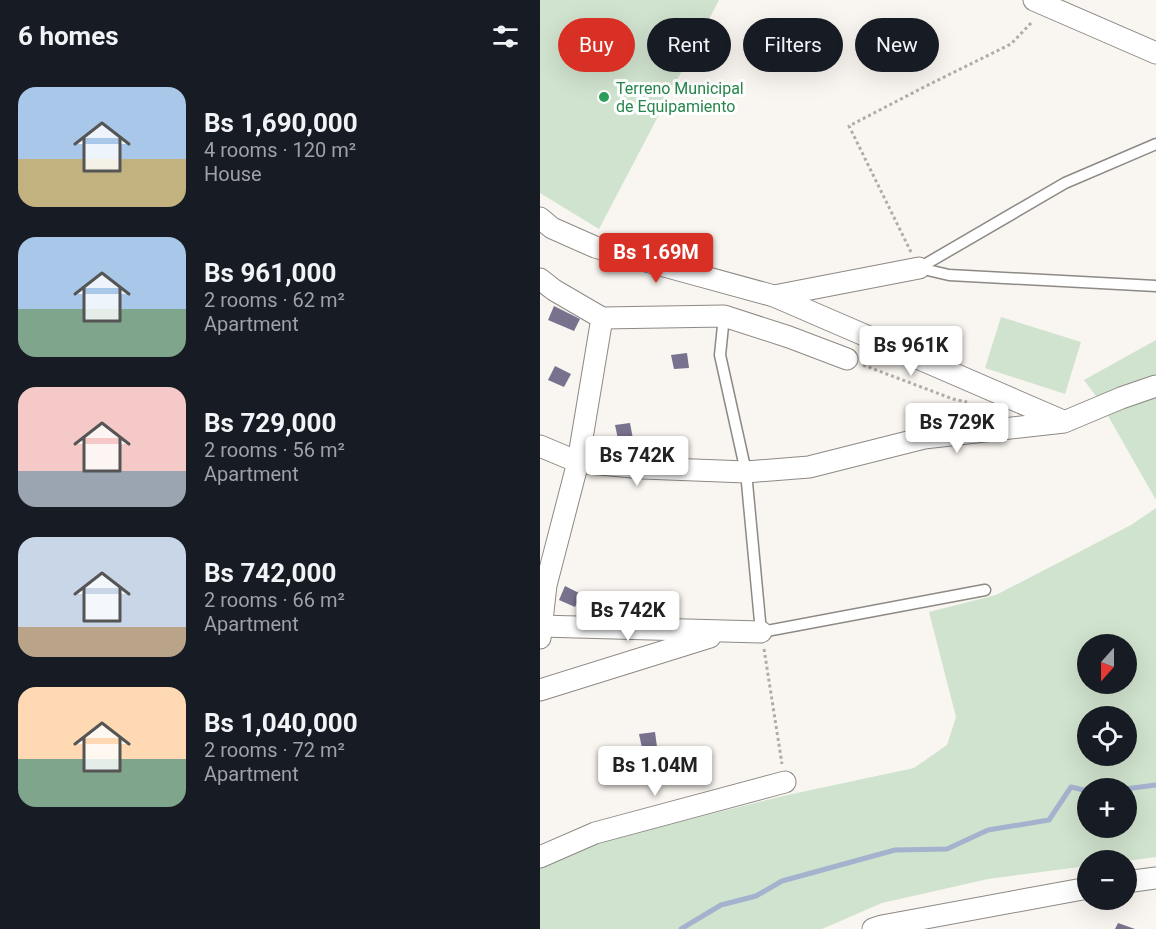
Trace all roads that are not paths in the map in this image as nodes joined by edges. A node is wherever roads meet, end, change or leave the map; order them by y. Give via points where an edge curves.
1 (1041, 3) edge
2 (1156, 53) edge
3 (1156, 144) edge
4 (544, 226) edge
5 (919, 268) junction
6 (540, 279) edge
7 (1156, 286) edge
8 (774, 296) junction
9 (724, 316) junction
10 (602, 318) junction
11 (847, 359) dead end
12 (1156, 386) edge
13 (1064, 422) junction
14 (540, 446) edge
15 (578, 462) junction
16 (746, 472) junction
17 (986, 590) dead end
18 (541, 630) edge
19 (728, 632) junction
20 (761, 632) junction
21 (540, 690) edge
22 (786, 782) road end
23 (540, 857) edge
24 (1156, 878) edge
25 (1137, 881) edge
26 (1077, 890) edge
27 (873, 929) edge

1 - 2 street
3 - 5 lane via 1065,183
4 - 8 street via 595,247
5 - 7 lane via 949,274
5 - 8 street
6 - 10 street
8 - 13 street
9 - 10 street
9 - 11 street
9 - 16 lane via 720,355
10 - 15 street
12 - 13 street
13 - 16 street via 924,438 809,468
14 - 15 street
15 - 16 street
15 - 18 street via 546,585
16 - 20 lane
17 - 20 lane
18 - 19 street
19 - 20 street
19 - 21 street
22 - 23 street via 595,833
24 - 25 street
26 - 27 street

